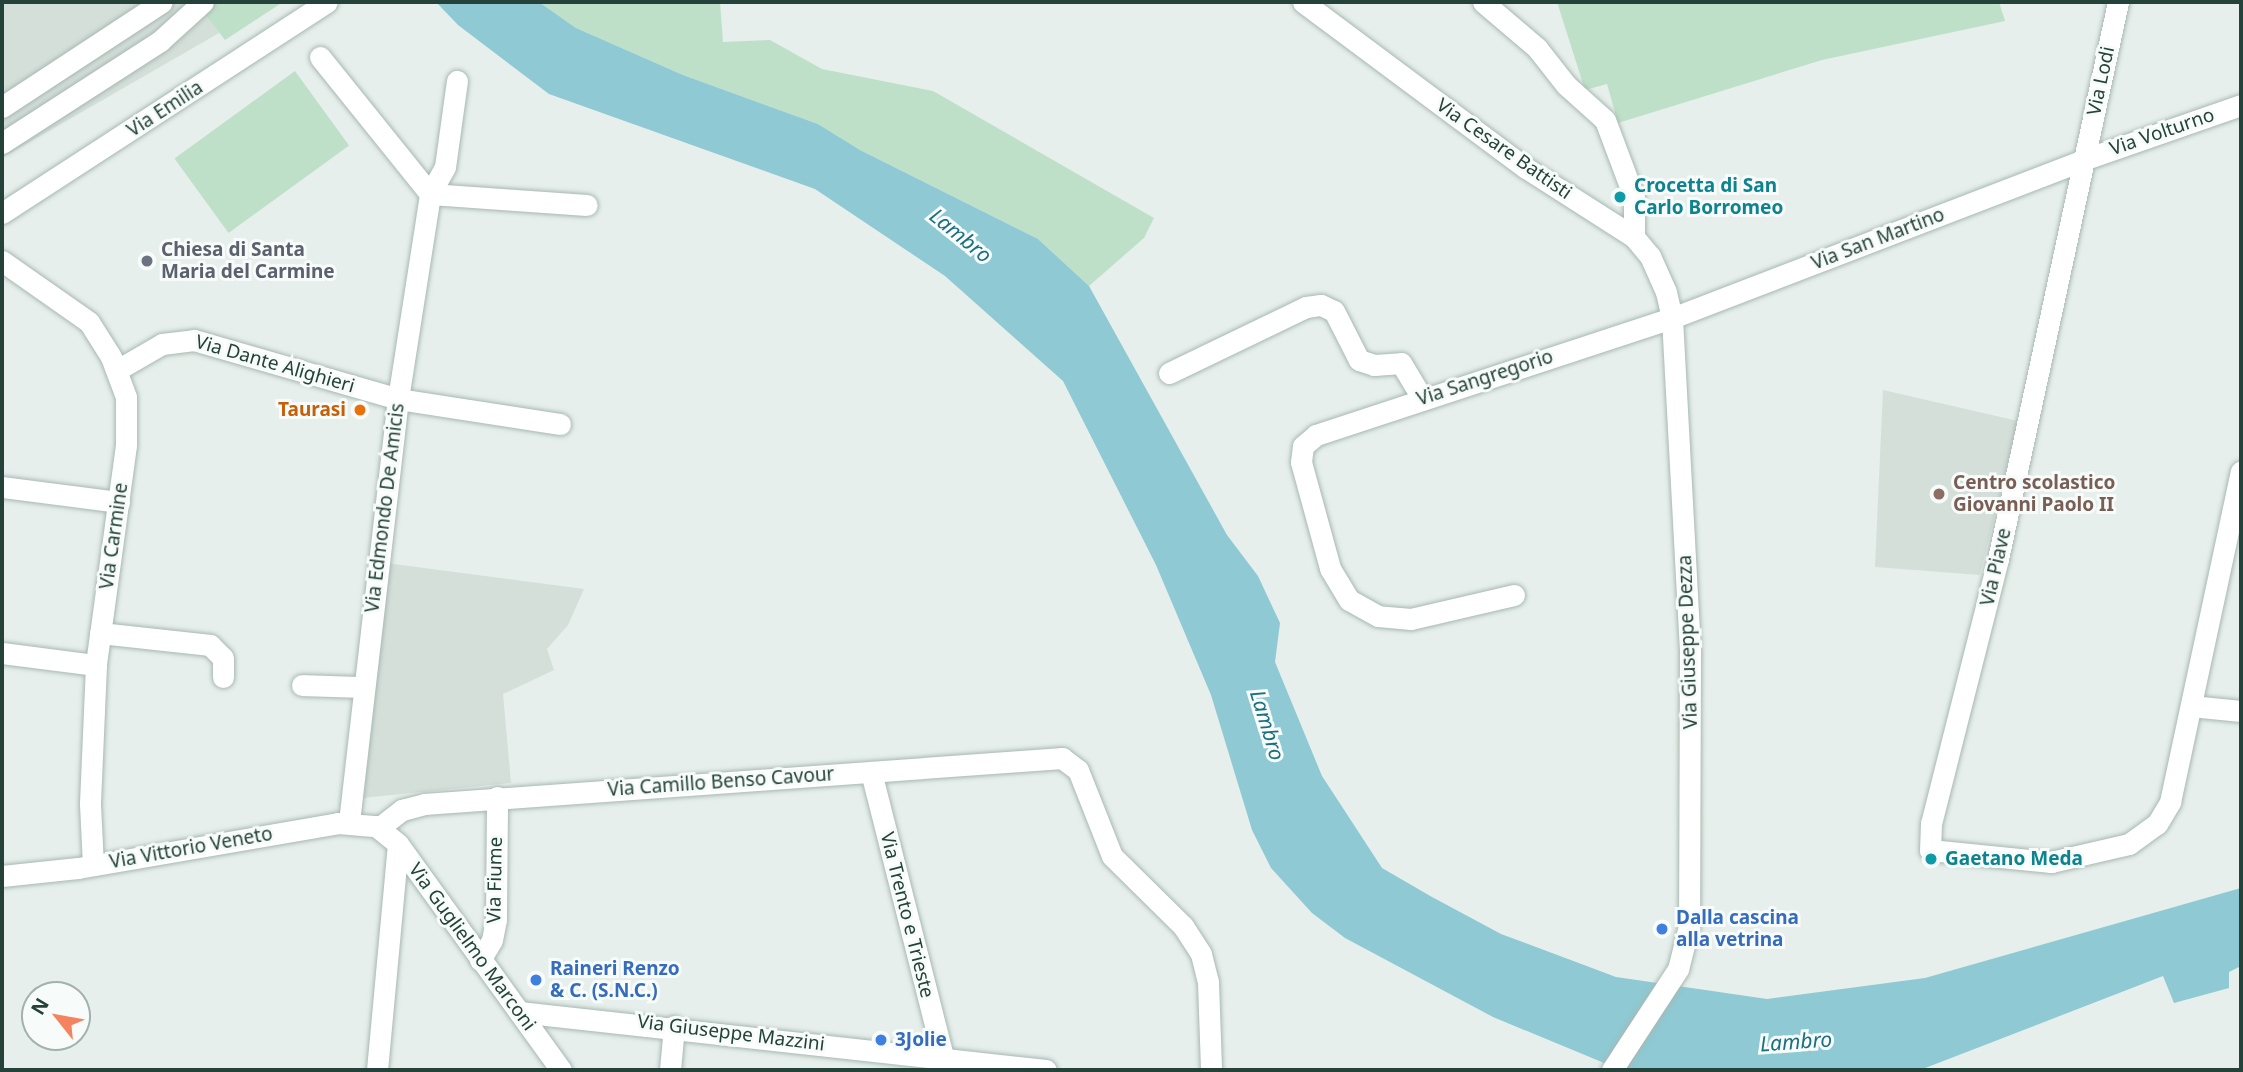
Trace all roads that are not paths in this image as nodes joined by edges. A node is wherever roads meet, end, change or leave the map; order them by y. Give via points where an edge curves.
1 (162, 2) edge
2 (203, 2) edge
3 (327, 2) edge
4 (1303, 2) edge
5 (1483, 2) edge
6 (2118, 2) edge
7 (320, 57) dead end
8 (457, 81) dead end
9 (2241, 105) edge
10 (2, 107) edge
11 (2, 143) edge
12 (2083, 160) junction
13 (430, 194) junction
14 (587, 205) dead end
15 (2, 213) edge
16 (1634, 237) junction
17 (2, 261) edge
18 (1672, 318) junction
19 (117, 370) junction
20 (1169, 373) dead end
21 (1422, 397) junction
22 (398, 400) junction
23 (560, 424) dead end
24 (2241, 472) edge
25 (2, 487) edge
26 (119, 502) junction
27 (1514, 595) dead end
28 (100, 633) junction
29 (2, 653) edge
30 (96, 665) junction
31 (223, 677) dead end
32 (302, 685) dead end
33 (363, 687) junction
34 (2192, 706) junction
35 (2241, 711) edge
36 (871, 772) junction
37 (497, 797) junction
38 (349, 822) junction
39 (380, 827) junction
40 (397, 844) junction
41 (93, 865) junction
42 (2, 876) edge
43 (480, 960) junction
44 (519, 1012) junction
45 (674, 1026) junction
46 (945, 1064) edge
47 (377, 1070) edge
48 (561, 1070) edge
49 (670, 1070) edge
50 (1046, 1070) edge
51 (1211, 1070) edge
52 (1612, 1070) edge

1 - 10 street
2 - 11 street via 160,41
3 - 15 street, Via Emilia
4 - 16 street, Via Cesare Battisti via 1526,168
5 - 16 street via 1537,48 1566,85 1610,128 1629,180
6 - 12 street, Via Lodi
7 - 13 street
8 - 13 street, Via Edmondo De Amicis via 445,167
9 - 12 street, Via Volturno
12 - 18 street, Via San Martino
12 - 34 street, Via Piave via 2003,538 1931,823 1930,850 2042,863 2143,838 2170,802
13 - 14 street
13 - 22 street, Via Edmondo De Amicis
16 - 18 street, Via Cesare Battisti via 1655,265
17 - 19 street, Via Carmine via 79,312 99,335
18 - 21 street, Via Sangregorio
18 - 52 street, Via Giuseppe Dezza via 1690,651 1688,938 1680,964
19 - 22 street, Via Dante Alighieri via 162,344 194,340
19 - 26 street, Via Carmine via 128,414
20 - 21 street via 1306,307 1321,305 1334,311 1359,360 1374,365 1402,363
21 - 27 street, Via Sangregorio via 1316,435 1303,446 1301,462 1329,568 1340,590 1354,604 1378,616 1411,619
22 - 23 street, Via Dante Alighieri
22 - 33 street, Via Edmondo De Amicis
24 - 34 street
25 - 26 street
26 - 28 street, Via Carmine
28 - 30 street, Via Carmine
28 - 31 street via 210,645 223,658
29 - 30 street
30 - 41 street, Via Carmine via 90,804
32 - 33 street
33 - 38 street, Via Edmondo De Amicis
34 - 35 street
36 - 37 street, Via Camillo Benso Cavour
36 - 46 street, Via Trento e Trieste
36 - 51 street, Via Camillo Benso Cavour via 1046,756 1068,761 1080,775 1112,856 1183,926 1201,954 1208,982
37 - 39 street, Via Camillo Benso Cavour via 416,805
37 - 43 street, Via Fiume via 496,920 492,940
38 - 39 street, Via Vittorio Veneto
38 - 41 street, Via Vittorio Veneto
39 - 40 street, Via Guglielmo Marconi
40 - 43 street, Via Guglielmo Marconi
40 - 47 street
41 - 42 street, Via Vittorio Veneto
43 - 44 street, Via Guglielmo Marconi
44 - 45 street, Via Giuseppe Mazzini
44 - 48 street, Via Guglielmo Marconi
45 - 46 street, Via Giuseppe Mazzini
45 - 49 street
46 - 50 street, Via Giuseppe Mazzini

